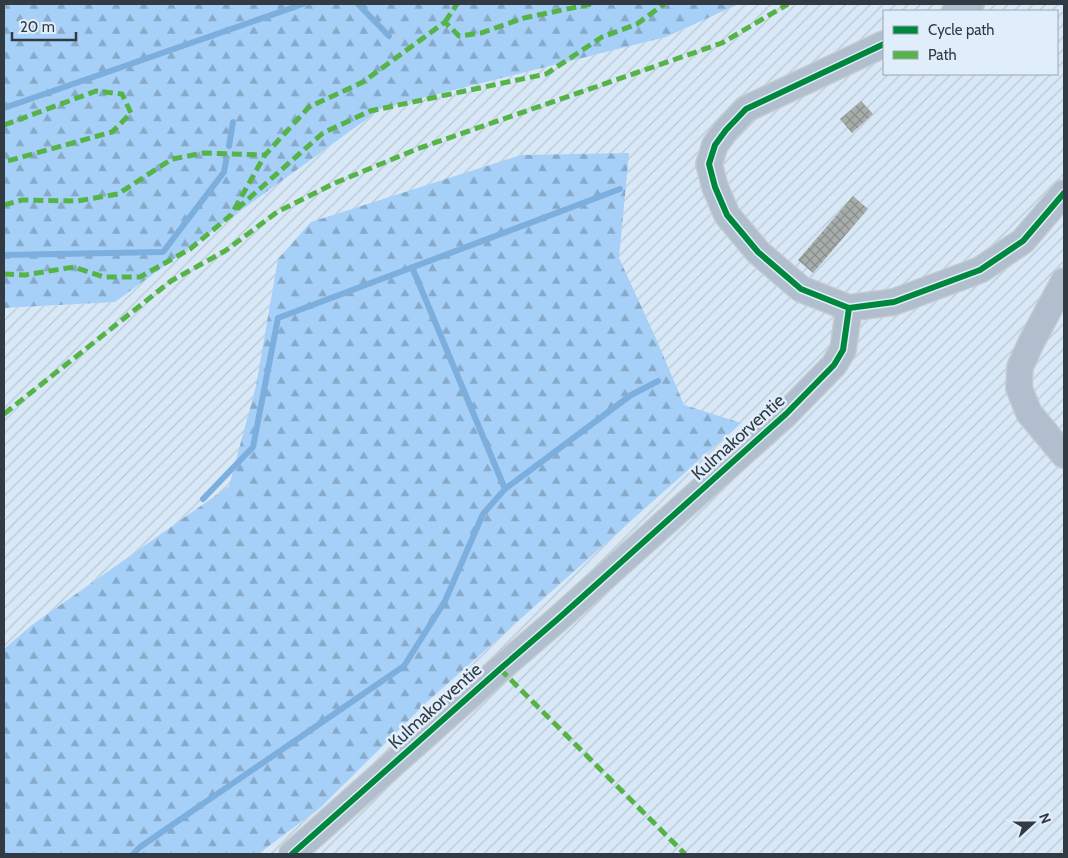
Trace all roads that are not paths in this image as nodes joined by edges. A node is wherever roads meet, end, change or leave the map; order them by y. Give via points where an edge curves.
1 (971, 4) edge
2 (957, 10) edge
3 (883, 44) edge
4 (1064, 193) edge
5 (1064, 281) edge
6 (850, 308) junction
7 (1064, 456) edge
8 (292, 854) edge

1 - 2 street
3 - 6 street via 746,110 715,145 709,164 727,215 758,252 801,289
4 - 6 street via 1023,241 980,270 894,302
5 - 7 street via 1020,367 1019,388 1029,412
6 - 8 street, Kulmakorventie via 843,350 834,365 786,414

